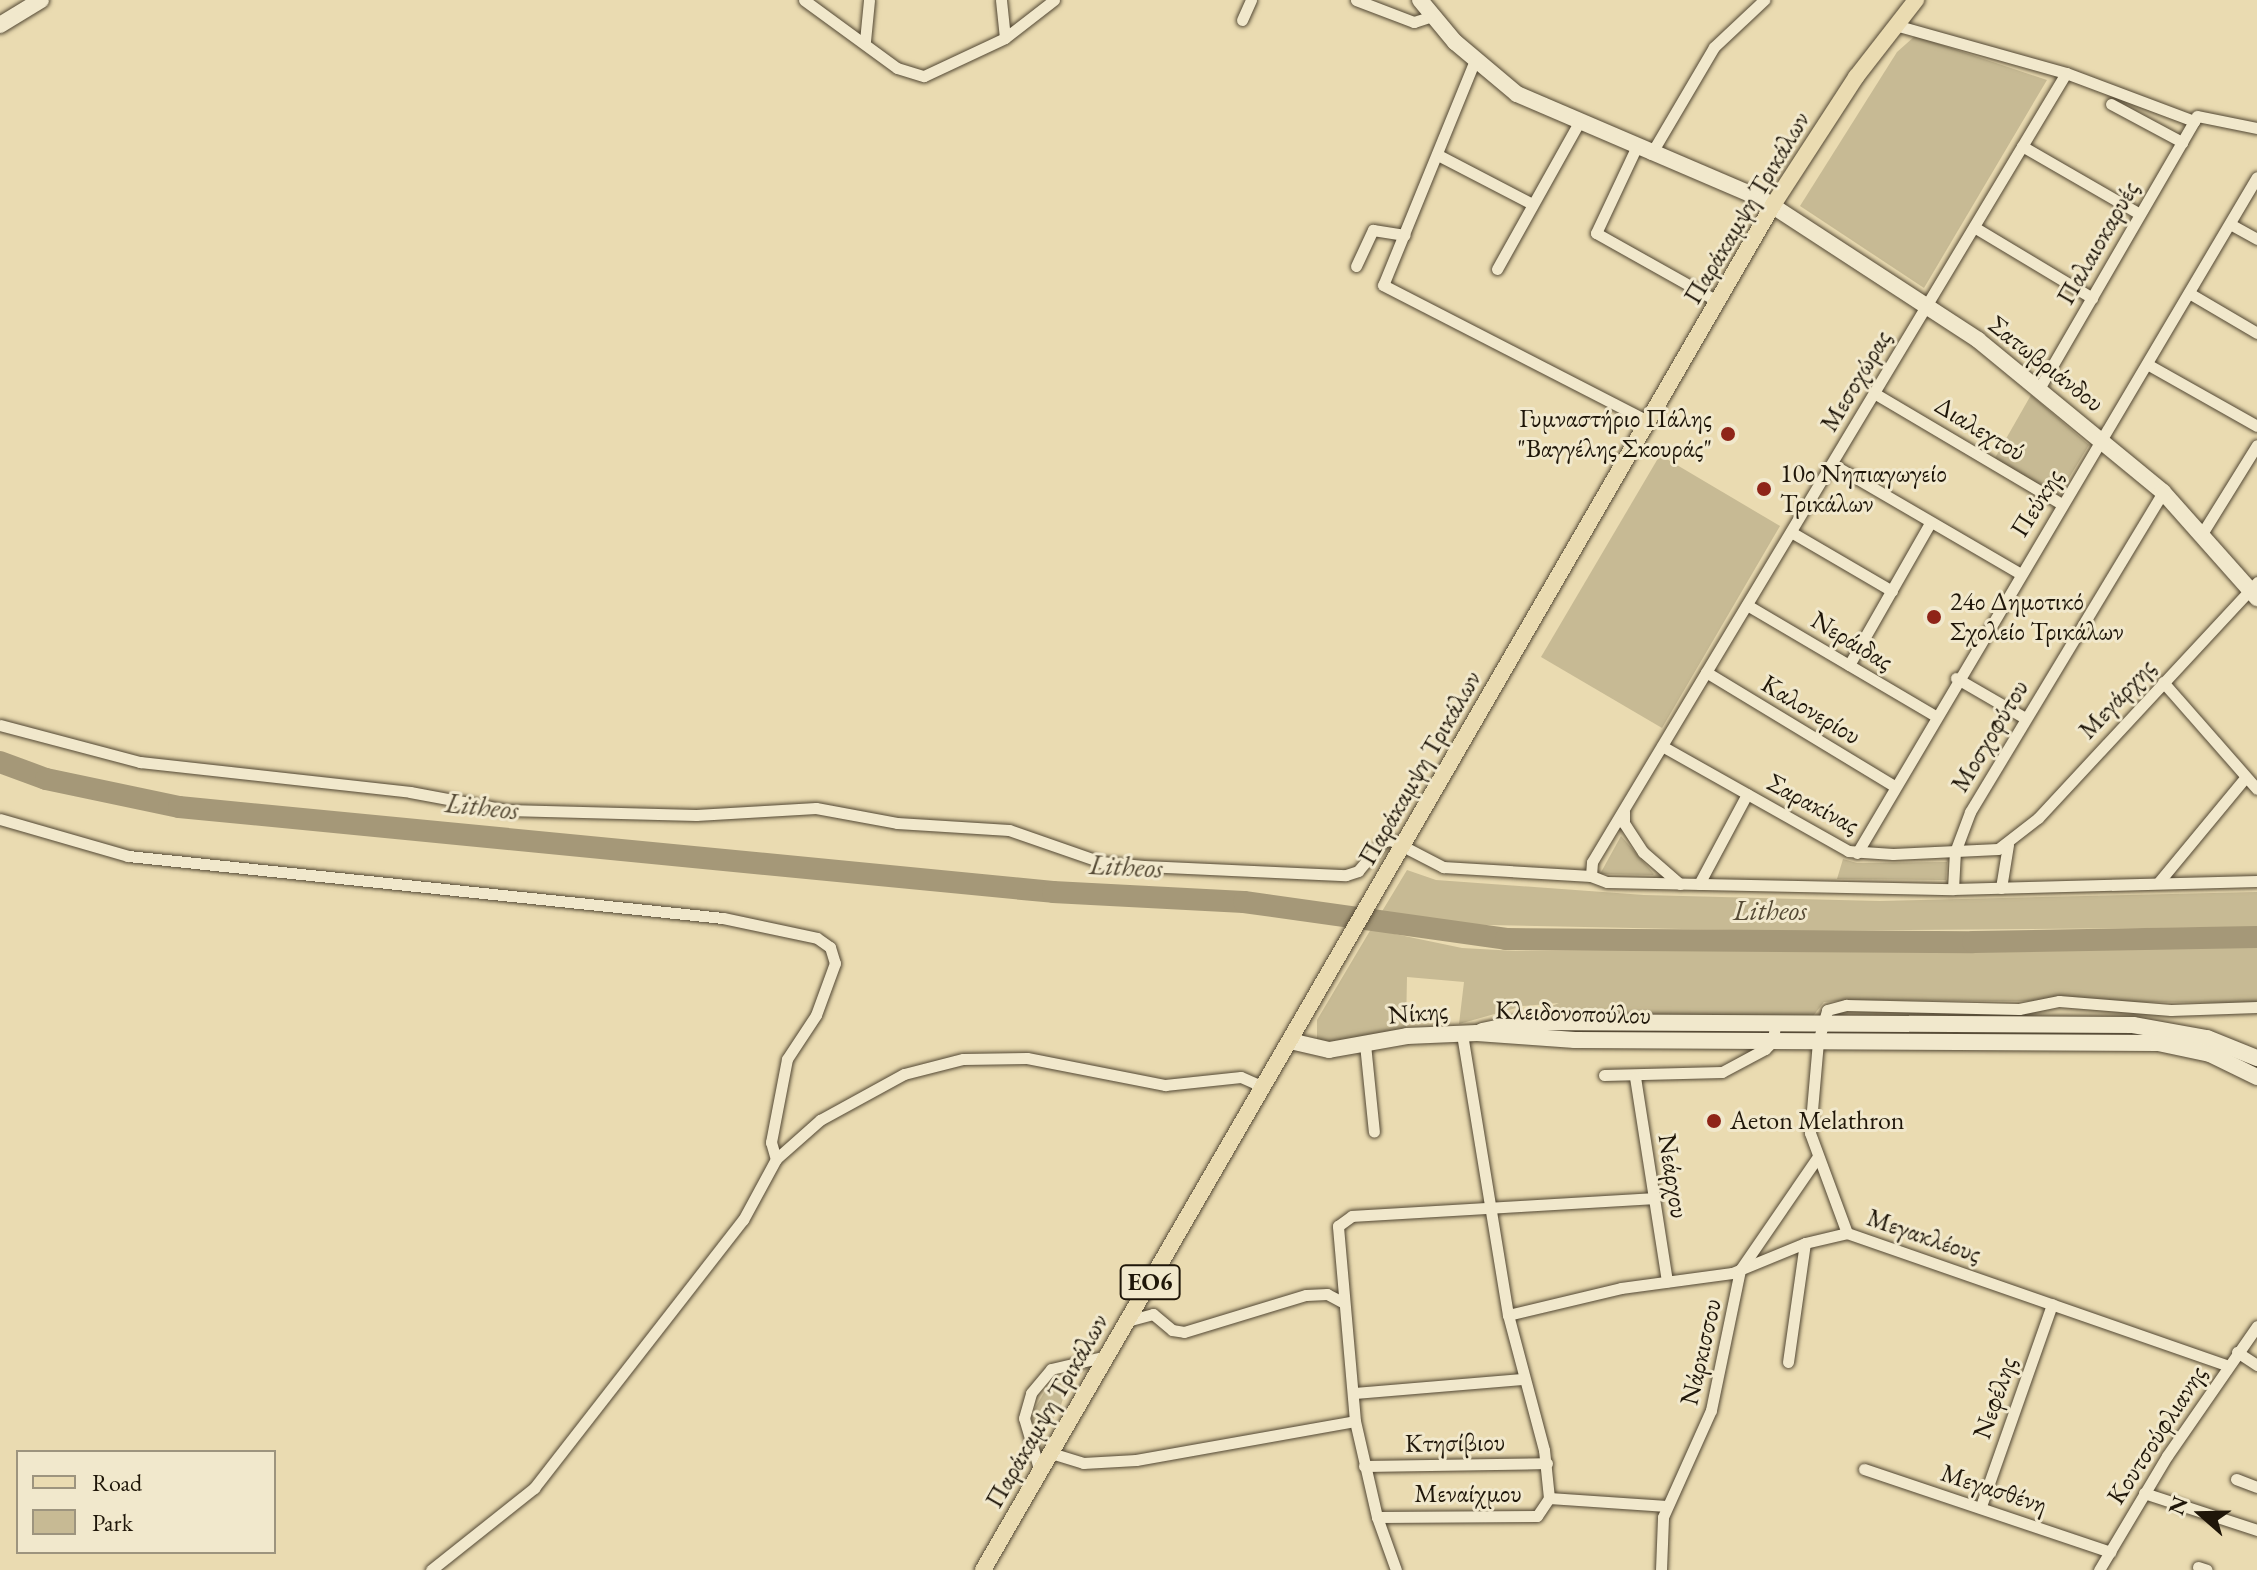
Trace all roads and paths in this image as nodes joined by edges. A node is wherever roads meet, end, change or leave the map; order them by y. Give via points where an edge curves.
1 (41, 0) edge
2 (804, 0) edge
3 (869, 0) edge
4 (1001, 0) edge
5 (1054, 0) edge
6 (1251, 0) edge
7 (1356, 0) edge
8 (1420, 0) edge
9 (1764, 0) edge
10 (1916, 0) edge
11 (1432, 16) junction
12 (1242, 20) dead end
13 (0, 25) edge
14 (1895, 25) junction
15 (1005, 38) junction
16 (865, 41) junction
17 (1475, 60) junction
18 (2066, 73) junction
19 (2111, 104) dead end
20 (2194, 121) junction
21 (1578, 124) junction
22 (2257, 128) edge
23 (2182, 142) junction
24 (2022, 146) junction
25 (1644, 151) junction
26 (1438, 155) junction
27 (2257, 177) edge
28 (1532, 204) junction
29 (1773, 205) junction
30 (2140, 214) junction
31 (2230, 224) junction
32 (1974, 227) junction
33 (1405, 235) junction
34 (2257, 239) edge
35 (1356, 266) dead end
36 (1497, 269) dead end
37 (2189, 293) junction
38 (2092, 298) junction
39 (1719, 302) junction
40 (1927, 305) junction
41 (2257, 333) edge
42 (2147, 364) junction
43 (2040, 387) junction
44 (1874, 393) junction
45 (1650, 422) junction
46 (2257, 426) edge
47 (2103, 439) junction
48 (2257, 445) edge
49 (1832, 464) junction
50 (2163, 492) junction
51 (2062, 504) junction
52 (1930, 523) junction
53 (1791, 532) junction
54 (2203, 532) junction
55 (2019, 573) junction
56 (2255, 590) edge
57 (1892, 591) junction
58 (1747, 605) junction
59 (1849, 665) junction
60 (1706, 672) junction
61 (1956, 678) junction
62 (2163, 682) junction
63 (1934, 715) junction
64 (2025, 718) junction
65 (0, 725) edge
66 (1662, 746) junction
67 (2245, 778) junction
68 (1894, 786) junction
69 (2257, 789) edge
70 (1747, 794) junction
71 (1624, 808) junction
72 (0, 819) edge
73 (2008, 845) junction
74 (1955, 852) junction
75 (1398, 853) junction
76 (1857, 853) junction
77 (1591, 876) junction
78 (2257, 881) edge
79 (2158, 883) junction
80 (1680, 884) junction
81 (1699, 884) junction
82 (2001, 888) junction
83 (1953, 889) junction
84 (2257, 1007) edge
85 (2022, 1016) junction
86 (1774, 1032) junction
87 (1470, 1033) junction
88 (1820, 1033) junction
89 (1290, 1041) junction
90 (1365, 1044) junction
91 (2257, 1058) edge
92 (1604, 1075) dead end
93 (1635, 1077) junction
94 (2257, 1077) edge
95 (1263, 1087) junction
96 (1374, 1132) dead end
97 (1817, 1158) junction
98 (776, 1159) junction
99 (1654, 1198) junction
100 (1488, 1209) junction
101 (1847, 1233) junction
102 (1805, 1243) junction
103 (1740, 1270) junction
104 (1667, 1282) junction
105 (1342, 1302) junction
106 (2052, 1304) junction
107 (1508, 1315) junction
108 (1127, 1321) junction
109 (2257, 1326) edge
110 (2237, 1352) junction
111 (1107, 1356) junction
112 (1788, 1362) dead end
113 (2257, 1365) edge
114 (2228, 1366) junction
115 (1522, 1379) junction
116 (1354, 1393) junction
117 (1355, 1421) junction
118 (1051, 1453) junction
119 (1547, 1463) junction
120 (1364, 1466) junction
121 (1864, 1469) dead end
122 (1040, 1472) junction
123 (2236, 1479) dead end
124 (2257, 1487) edge
125 (2144, 1493) junction
126 (1549, 1498) junction
127 (1667, 1506) junction
128 (1981, 1506) junction
129 (1377, 1517) junction
130 (2257, 1530) edge
131 (2110, 1552) junction
132 (431, 1570) edge
133 (983, 1570) edge
134 (1396, 1570) edge
135 (1661, 1570) edge
136 (2099, 1570) edge

1 - 13 street
2 - 16 street
3 - 16 street
4 - 15 street
5 - 15 street
6 - 12 street
7 - 11 street via 1414,22
8 - 11 street, Σατωβριάνδου
9 - 25 street via 1714,47
10 - 14 main road, Παράκαμψη Τρικάλων / ΕΟ6
11 - 17 street, Σατωβριάνδου
14 - 18 street
14 - 29 main road, Παράκαμψη Τρικάλων / ΕΟ6
15 - 16 street via 924,76 897,68
17 - 21 street, Σατωβριάνδου via 1517,94
17 - 26 street
18 - 20 street
18 - 24 street, Μεσοχώρας
19 - 23 street
20 - 22 street via 2201,114
20 - 23 street, Παλαιοκαρυές
21 - 25 street, Σατωβριάνδου
21 - 28 street
23 - 30 street, Παλαιοκαρυές
24 - 30 street
24 - 32 street, Μεσοχώρας
25 - 29 street, Σατωβριάνδου
25 - 39 street via 1596,233
26 - 28 street
26 - 33 street
27 - 31 street, Πεύκης
28 - 36 street
29 - 39 main road, Παράκαμψη Τρικάλων / ΕΟ6
29 - 40 street, Σατωβριάνδου
30 - 38 street, Παλαιοκαρυές
31 - 34 street
31 - 37 street, Πεύκης
32 - 38 street
32 - 40 street, Μεσοχώρας
33 - 35 street via 1373,230
33 - 45 street via 1383,285
37 - 41 street
37 - 42 street, Πεύκης
38 - 43 street, Παλαιοκαρυές
39 - 45 main road, Παράκαμψη Τρικάλων / ΕΟ6
40 - 43 street, Σατωβριάνδου
40 - 44 street, Μεσοχώρας
42 - 46 street
42 - 47 street, Πεύκης
43 - 47 street, Σατωβριάνδου
44 - 49 street, Μεσοχώρας
44 - 51 street, Διαλεχτού
45 - 75 main road, Παράκαμψη Τρικάλων / ΕΟ6
47 - 50 street, Σατωβριάνδου
47 - 51 street, Πεύκης
48 - 54 street
49 - 52 street
49 - 53 street, Μεσοχώρας
50 - 54 street, Σατωβριάνδου
50 - 64 street, Μοσχοφύτου
51 - 55 street, Πεύκης
52 - 55 street
52 - 57 street
53 - 57 street
53 - 58 street, Μεσοχώρας
54 - 56 street, Σατωβριάνδου
55 - 61 street, Πεύκης
56 - 62 street, Μεγάρχης
57 - 59 street
58 - 59 street, Νεράιδας
58 - 60 street, Μεσοχώρας
59 - 63 street, Νεράιδας
60 - 66 street, Μεσοχώρας
60 - 68 street, Καλονερίου
61 - 63 street, Πεύκης
61 - 64 street
62 - 67 street
62 - 73 street, Μεγάρχης
63 - 68 street, Πεύκης
64 - 74 street, Μοσχοφύτου via 1970,812
65 - 75 street via 140,762 410,792 507,810 696,815 816,808 897,823 1009,830 1115,864 1346,875 1361,868 1386,840
66 - 70 street, Σαρακίνας
66 - 71 street, Μεσοχώρας
67 - 69 street
67 - 79 street
68 - 76 street, Πεύκης
70 - 76 street, Σαρακίνας
70 - 81 street
71 - 77 street, Μεσοχώρας via 1591,865
71 - 80 street via 1624,823 1643,852
72 - 98 street via 128,856 723,918 817,938 830,947 835,963 816,1015 787,1059 771,1142
73 - 74 street
73 - 82 street
74 - 76 street, Σαρακίνας
74 - 83 street, Μοσχοφύτου
75 - 77 street via 1457,869
75 - 89 main road, Παράκαμψη Τρικάλων / ΕΟ6
77 - 80 street via 1604,882
78 - 79 street
79 - 82 street
80 - 81 street
81 - 83 street
82 - 83 street
84 - 85 street via 2171,1010 2068,1001
85 - 88 street, Κλειδονοπούλου
85 - 91 street, Κλειδονοπούλου via 2167,1028
86 - 87 street, Κλειδονοπούλου via 1527,1039
86 - 88 street, Κλειδονοπούλου
86 - 93 street via 1722,1072
87 - 90 street, Νίκης
87 - 100 street
88 - 94 street, Κλειδονοπούλου via 2158,1043 2210,1054
88 - 97 street via 1810,1133
89 - 90 street, Νίκης via 1319,1050
89 - 95 main road, Παράκαμψη Τρικάλων / ΕΟ6
90 - 96 street, Νίκης
92 - 93 street
93 - 99 street, Νεάρχου
95 - 98 street via 1241,1077 1165,1085 1027,1058 951,1061 920,1067 874,1089 820,1120
95 - 108 main road, Παράκαμψη Τρικάλων / ΕΟ6
97 - 101 street
97 - 103 street, Νάρκισσου
98 - 132 street via 743,1220 567,1449 512,1509
99 - 100 street
99 - 104 street, Νεάρχου
100 - 105 street via 1343,1220 1336,1235
100 - 107 street
101 - 102 street, Μεγακλέους
101 - 106 street, Μεγακλέους
102 - 103 street, Μεγακλέους
102 - 112 street
103 - 104 street, Μεγακλέους
103 - 127 street, Νάρκισσου via 1711,1410
104 - 107 street, Μεγακλέους
105 - 108 street via 1327,1294 1306,1295 1184,1332 1172,1330 1153,1314
105 - 116 street
106 - 114 street, Μεγακλέους
106 - 128 street, Νεφέλης
107 - 115 street
108 - 111 main road, Παράκαμψη Τρικάλων / ΕΟ6
109 - 110 street, Κουτσούφλιανης
110 - 113 street
110 - 114 street, Κουτσούφλιανης
111 - 118 main road, Παράκαμψη Τρικάλων / ΕΟ6
111 - 122 street via 1051,1369 1031,1393 1024,1418
114 - 125 street, Κουτσούφλιανης
115 - 116 street
115 - 119 street
116 - 117 street
117 - 118 street via 1136,1460 1083,1463
117 - 120 street
118 - 122 main road, Παράκαμψη Τρικάλων / ΕΟ6
119 - 120 street, Κτησίβιου
119 - 126 street
120 - 129 street
121 - 128 street, Μεγασθένη
122 - 133 main road, Παράκαμψη Τρικάλων / ΕΟ6
123 - 124 street
125 - 130 street
125 - 131 street, Κουτσούφλιανης
126 - 127 street
126 - 129 street, Μεναίχμου via 1537,1516
127 - 135 street, Νάρκισσου
128 - 131 street, Μεγασθένη
129 - 134 street
131 - 136 street, Κουτσούφλιανης

